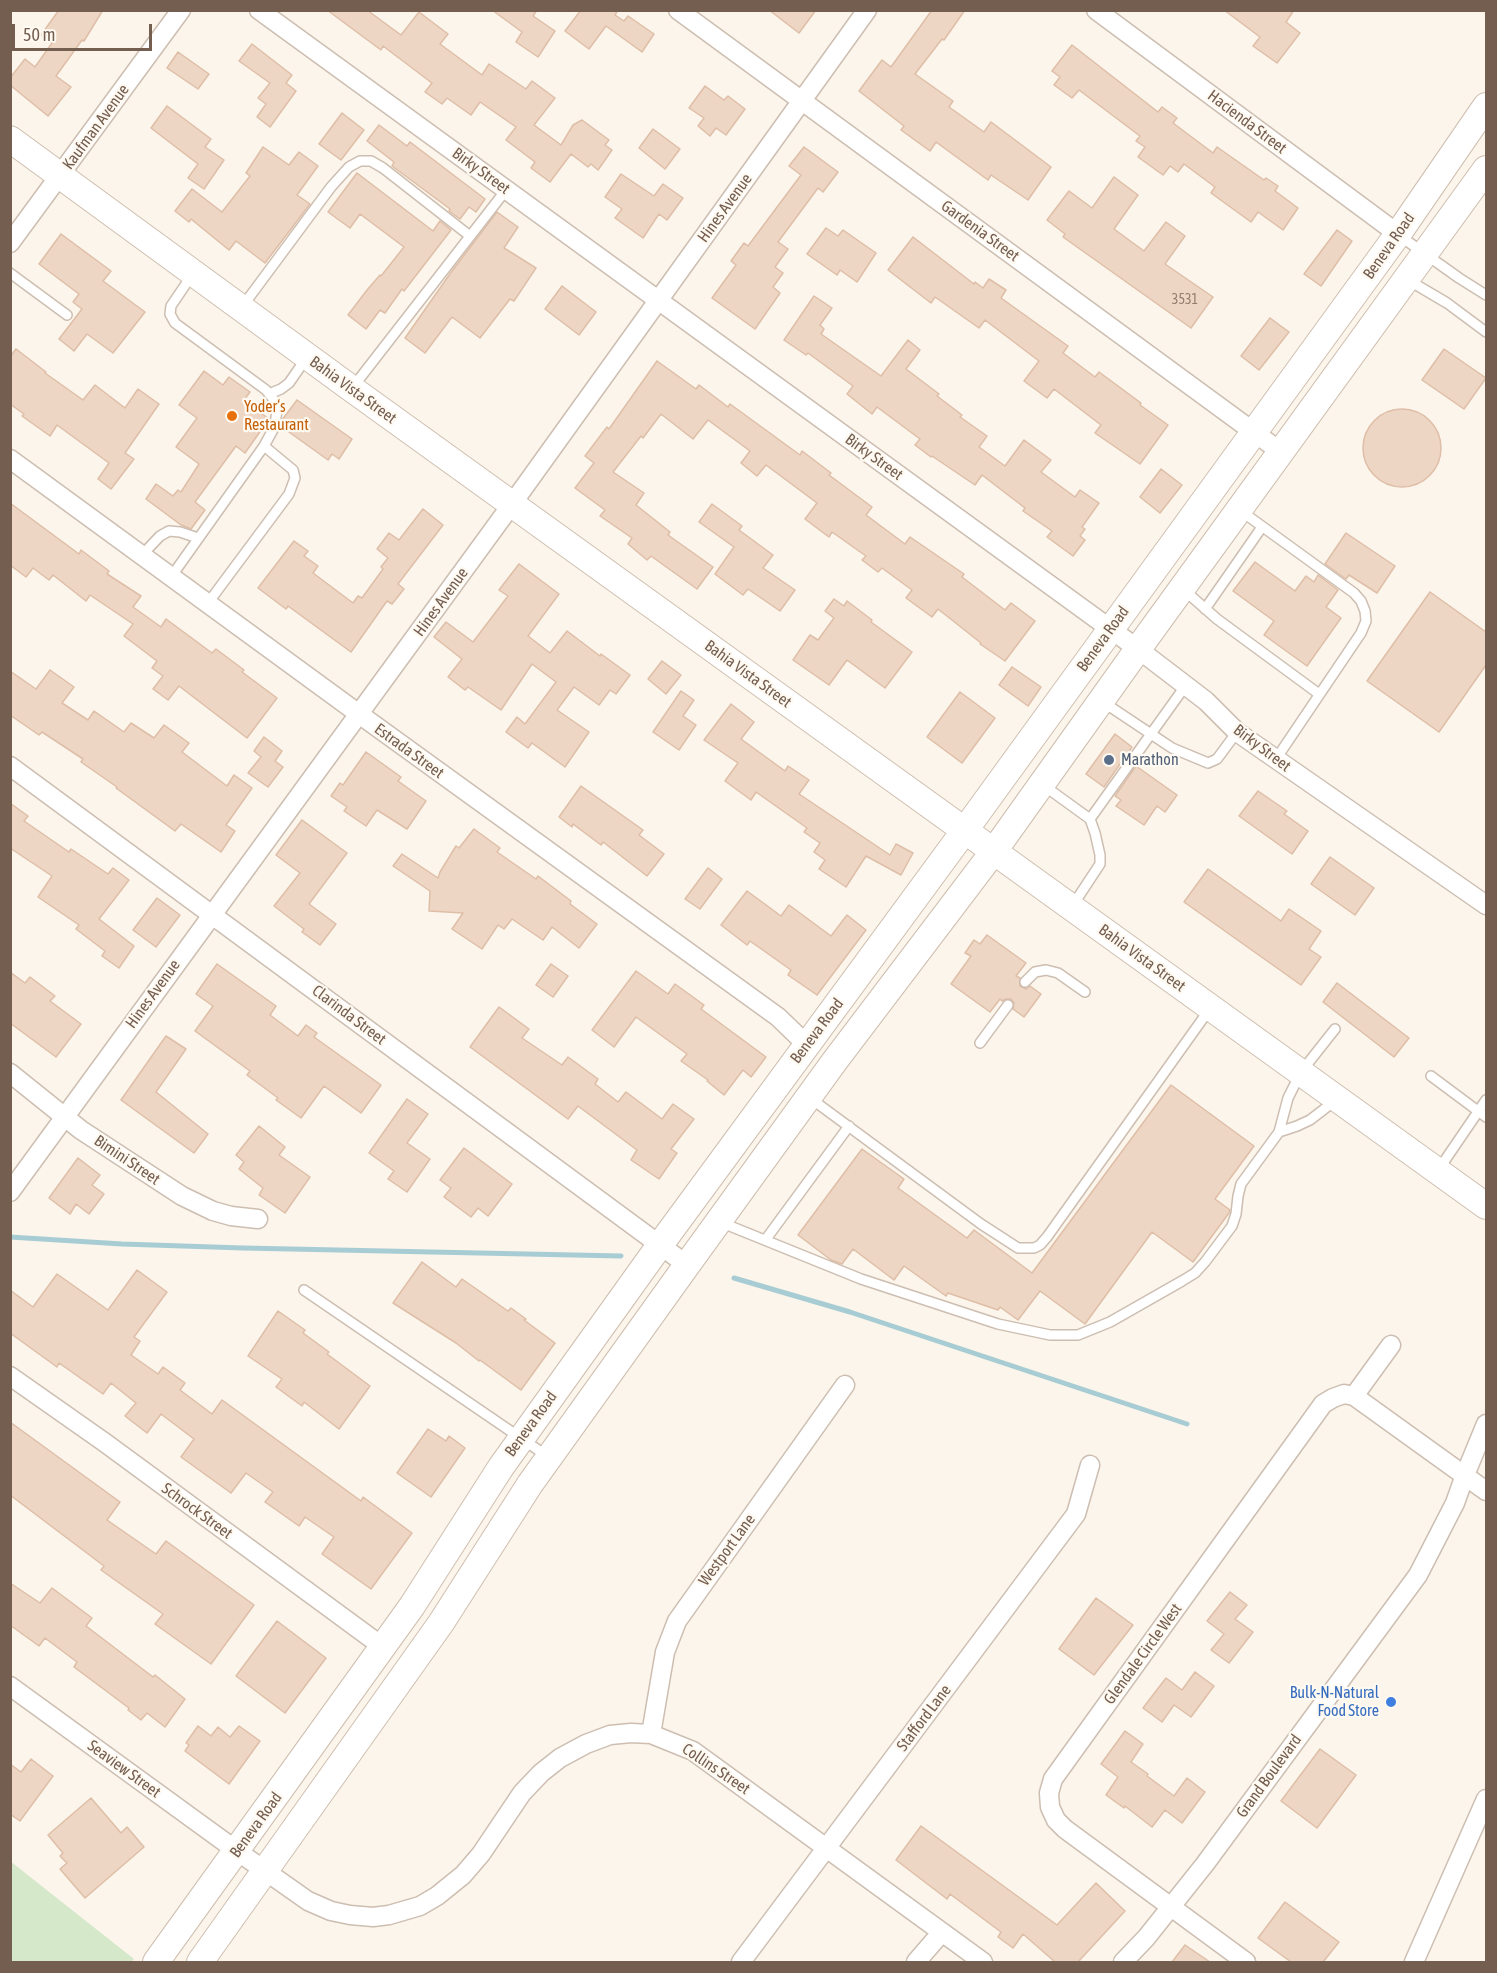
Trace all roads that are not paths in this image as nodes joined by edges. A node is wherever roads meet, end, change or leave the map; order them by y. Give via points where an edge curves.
1 (181, 10) edge
2 (259, 10) edge
3 (678, 10) edge
4 (867, 10) edge
5 (1096, 10) edge
6 (802, 101) junction
7 (1486, 106) edge
8 (10, 139) edge
9 (1486, 169) edge
10 (60, 176) junction
11 (506, 190) junction
12 (1398, 234) junction
13 (470, 236) junction
14 (10, 243) edge
15 (1425, 254) junction
16 (10, 273) edge
17 (194, 273) junction
18 (1406, 279) junction
19 (1486, 295) edge
20 (658, 300) junction
21 (241, 308) junction
22 (67, 315) dead end
23 (1486, 332) edge
24 (307, 356) junction
25 (352, 389) junction
26 (269, 394) junction
27 (1254, 432) junction
28 (264, 446) junction
29 (1281, 452) junction
30 (10, 459) edge
31 (512, 504) junction
32 (1239, 510) junction
33 (1262, 527) junction
34 (198, 538) junction
35 (142, 555) junction
36 (171, 576) junction
37 (1183, 588) junction
38 (208, 603) junction
39 (1205, 609) junction
40 (1110, 630) junction
41 (1138, 649) junction
42 (1186, 685) junction
43 (1319, 694) junction
44 (1101, 701) junction
45 (359, 714) junction
46 (1237, 732) junction
47 (1150, 735) junction
48 (1276, 759) junction
49 (10, 766) edge
50 (1042, 784) junction
51 (1090, 819) junction
52 (965, 830) junction
53 (994, 851) junction
54 (1486, 905) edge
55 (1071, 907) junction
56 (213, 913) junction
57 (1025, 982) dead end
58 (1085, 992) dead end
59 (1008, 1005) dead end
60 (1211, 1007) junction
61 (1335, 1029) dead end
62 (980, 1043) dead end
63 (806, 1044) junction
64 (1301, 1072) junction
65 (10, 1073) edge
66 (1431, 1076) dead end
67 (808, 1097) junction
68 (1338, 1099) junction
69 (1486, 1100) edge
70 (1483, 1114) edge
71 (65, 1116) junction
72 (849, 1126) junction
73 (1279, 1132) junction
74 (1437, 1171) junction
75 (10, 1192) edge
76 (1486, 1206) edge
77 (258, 1220) dead end
78 (718, 1221) junction
79 (766, 1239) junction
80 (660, 1245) junction
81 (687, 1265) junction
82 (304, 1290) dead end
83 (1391, 1345) dead end
84 (10, 1376) edge
85 (845, 1385) dead end
86 (1354, 1396) junction
87 (1486, 1424) edge
88 (522, 1438) junction
89 (549, 1457) junction
90 (1090, 1465) dead end
91 (1465, 1475) junction
92 (1486, 1491) edge
93 (383, 1647) junction
94 (410, 1667) junction
95 (10, 1686) edge
96 (651, 1734) junction
97 (1486, 1798) edge
98 (828, 1848) junction
99 (237, 1851) junction
100 (264, 1871) junction
101 (1171, 1907) junction
102 (942, 1932) junction
103 (156, 1962) edge
104 (200, 1962) edge
105 (741, 1962) edge
106 (916, 1962) edge
107 (983, 1962) edge
108 (1124, 1962) edge
109 (1246, 1962) edge
110 (1413, 1962) edge

1 - 10 street, Kaufman Avenue
2 - 11 street, Birky Street
3 - 6 street, Gardenia Street
4 - 6 street, Hines Avenue
5 - 12 street, Hacienda Street
6 - 20 street, Hines Avenue
6 - 27 street, Gardenia Street
7 - 12 main road, Beneva Road
8 - 10 main road, Bahia Vista Street
9 - 15 main road, Beneva Road
10 - 14 street, Kaufman Avenue
10 - 17 main road, Bahia Vista Street
11 - 13 lane
11 - 20 street, Birky Street
12 - 15 lane
12 - 27 main road, Beneva Road
13 - 21 lane via 383,168 371,161 360,161 331,187
13 - 25 lane
15 - 18 main road, Beneva Road
15 - 19 lane
16 - 22 lane
17 - 21 main road, Bahia Vista Street
17 - 26 lane via 171,306 175,323
18 - 23 lane
18 - 29 main road, Beneva Road
20 - 31 street, Hines Avenue
20 - 40 street, Birky Street
21 - 24 main road, Bahia Vista Street
24 - 25 main road, Bahia Vista Street
24 - 26 lane via 289,383
25 - 31 main road, Bahia Vista Street
26 - 28 lane via 278,409
27 - 29 street, Gardenia Street
27 - 40 main road, Beneva Road
28 - 34 lane
28 - 38 lane via 293,470 295,478 289,494
29 - 32 main road, Beneva Road
30 - 35 street, Estrada Street
31 - 45 street, Hines Avenue
31 - 52 main road, Bahia Vista Street
32 - 33 lane
32 - 37 main road, Beneva Road
33 - 39 lane
33 - 43 lane via 1354,593 1365,611 1361,633
34 - 35 lane via 169,531
34 - 36 lane
35 - 36 street, Estrada Street
36 - 38 street, Estrada Street
37 - 39 lane
37 - 41 main road, Beneva Road
38 - 45 street, Estrada Street
39 - 43 lane
40 - 41 street, Birky Street
40 - 52 main road, Beneva Road
41 - 42 street, Birky Street
41 - 44 main road, Beneva Road
42 - 46 street, Birky Street
42 - 47 lane
43 - 48 lane
44 - 47 lane
44 - 50 main road, Beneva Road
45 - 56 street, Hines Avenue
45 - 63 street, Estrada Street via 778,1017
46 - 47 lane via 1217,759 1208,763
46 - 48 street, Birky Street
47 - 51 lane
48 - 54 street, Birky Street
49 - 56 street, Clarinda Street
50 - 51 lane
50 - 53 main road, Beneva Road
51 - 55 lane via 1100,864
52 - 53 main road, Bahia Vista Street
52 - 63 main road, Beneva Road
53 - 55 main road, Bahia Vista Street
53 - 67 main road, Beneva Road
55 - 60 main road, Bahia Vista Street
56 - 71 street, Hines Avenue
56 - 80 street, Clarinda Street
57 - 58 lane via 1035,972 1046,970 1058,973
59 - 62 lane
60 - 64 main road, Bahia Vista Street
60 - 72 lane via 1047,1237 1034,1248 1018,1248 1008,1242
61 - 64 lane
63 - 80 main road, Beneva Road
64 - 68 main road, Bahia Vista Street
64 - 73 lane via 1288,1098
65 - 71 street, Bimini Street
66 - 70 lane
67 - 72 lane
67 - 78 main road, Beneva Road
68 - 73 lane via 1310,1120
68 - 74 main road, Bahia Vista Street
69 - 70 lane
70 - 74 lane
71 - 75 street, Hines Avenue
71 - 77 street, Bimini Street via 182,1196 213,1211
72 - 79 lane
73 - 79 lane via 1241,1184 1232,1226 1195,1273 1110,1322 1078,1335 1050,1335 998,1324 861,1279
74 - 76 main road, Bahia Vista Street
78 - 79 lane
78 - 81 main road, Beneva Road
80 - 81 street, Clarinda Street
80 - 88 main road, Beneva Road
81 - 89 main road, Beneva Road
82 - 88 lane
83 - 86 street
84 - 93 street, Schrock Street
85 - 96 street, Westport Lane via 677,1621 665,1652
86 - 91 street
86 - 101 street, Glendale Circle West via 1344,1394 1323,1404 1053,1779 1050,1807 1056,1820
87 - 91 street, Grand Boulevard
88 - 89 lane
88 - 93 main road, Beneva Road
89 - 94 main road, Beneva Road
90 - 98 street, Stafford Lane via 1076,1514
91 - 92 street
91 - 101 street, Grand Boulevard via 1418,1575
93 - 94 main road
93 - 99 main road, Beneva Road
94 - 100 main road, Beneva Road
95 - 99 street, Seaview Street
96 - 98 street, Collins Street via 693,1751
96 - 100 street, Collins Street via 610,1735 560,1758 522,1793 463,1875 437,1896 408,1910 373,1917 331,1911 308,1901
97 - 110 street
98 - 102 street, Collins Street
98 - 105 street, Stafford Lane
99 - 100 street, Seaview Street
99 - 103 main road, Beneva Road
100 - 104 main road, Beneva Road
101 - 108 street, Grand Boulevard
101 - 109 street, Glendale Circle West
102 - 106 street
102 - 107 street, Collins Street

